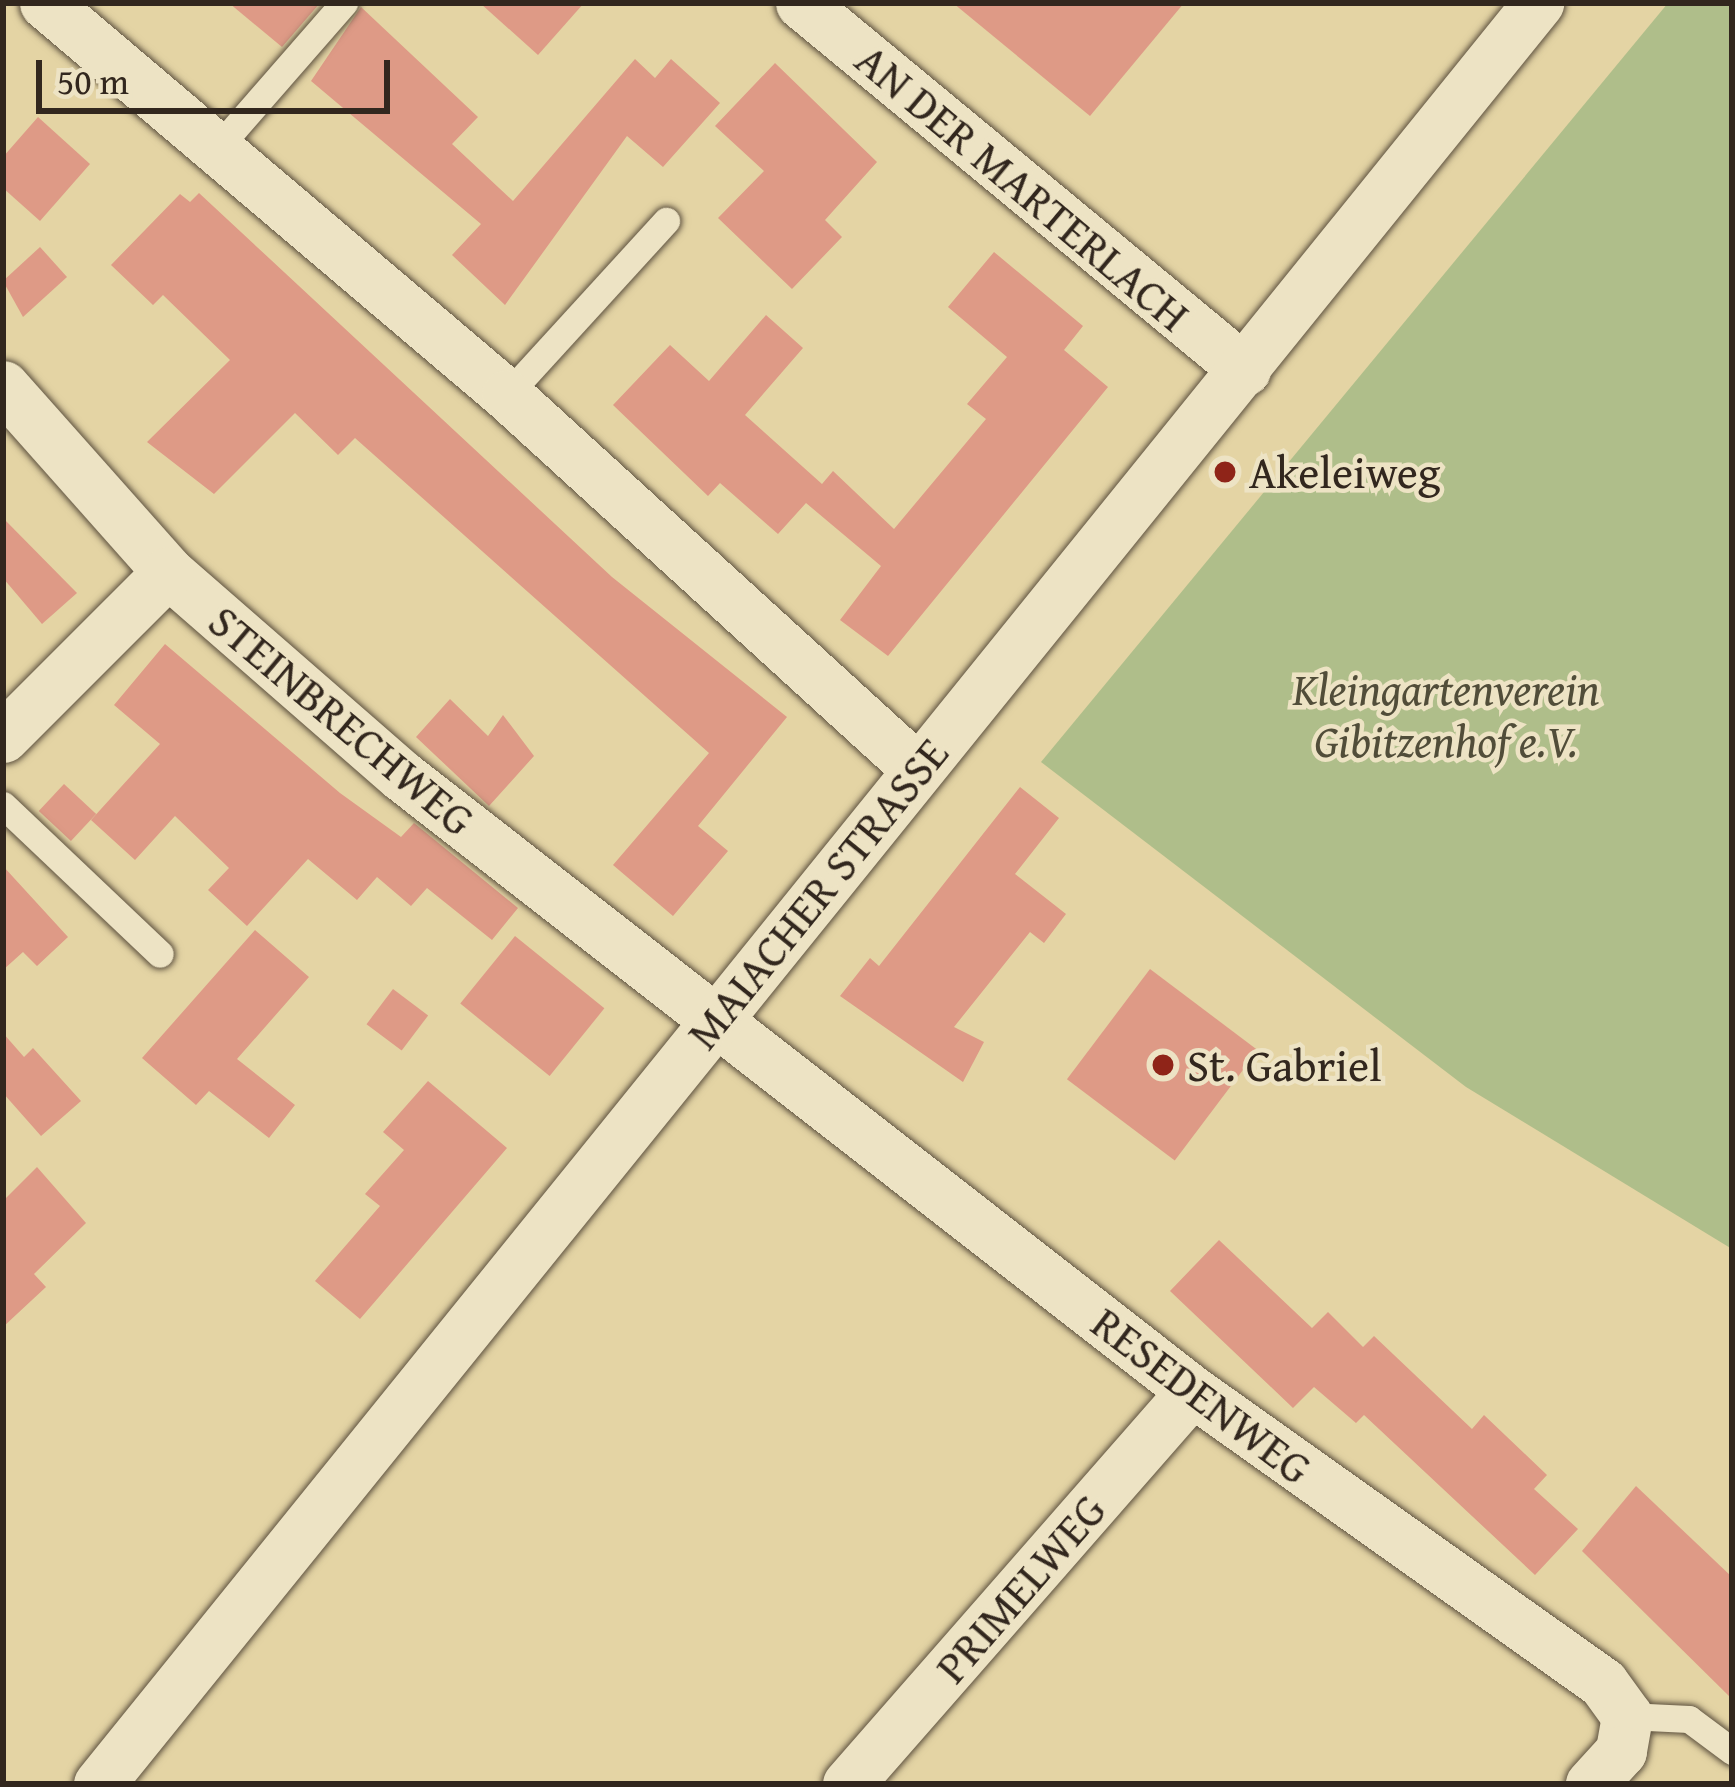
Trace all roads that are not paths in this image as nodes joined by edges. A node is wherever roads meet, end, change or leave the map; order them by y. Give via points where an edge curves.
1 (45, 3) edge
2 (344, 3) edge
3 (800, 3) edge
4 (1538, 3) edge
5 (220, 145) junction
6 (666, 221) dead end
7 (1246, 370) junction
8 (3, 386) edge
9 (507, 395) junction
10 (168, 572) junction
11 (3, 737) edge
12 (916, 768) junction
13 (3, 805) edge
14 (160, 954) dead end
15 (715, 1019) junction
16 (1192, 1391) junction
17 (1627, 1716) junction
18 (1732, 1751) edge
19 (99, 1784) edge
20 (848, 1784) edge
21 (1591, 1784) edge

1 - 5 street
2 - 5 lane
3 - 7 street, AN DER MARTERLACH
4 - 7 street, MAIACHER STRASSE
5 - 9 street
6 - 9 lane
7 - 12 street, MAIACHER STRASSE
8 - 10 street, STEINBRECHWEG
9 - 12 street
10 - 11 street
10 - 15 street, STEINBRECHWEG via 402,776
12 - 15 street, MAIACHER STRASSE
13 - 14 lane
15 - 16 street, RESEDENWEG
15 - 19 street, MAIACHER STRASSE
16 - 17 street, RESEDENWEG via 1603,1683
16 - 20 street, PRIMELWEG
17 - 18 lane via 1689,1719
17 - 21 street via 1621,1751

